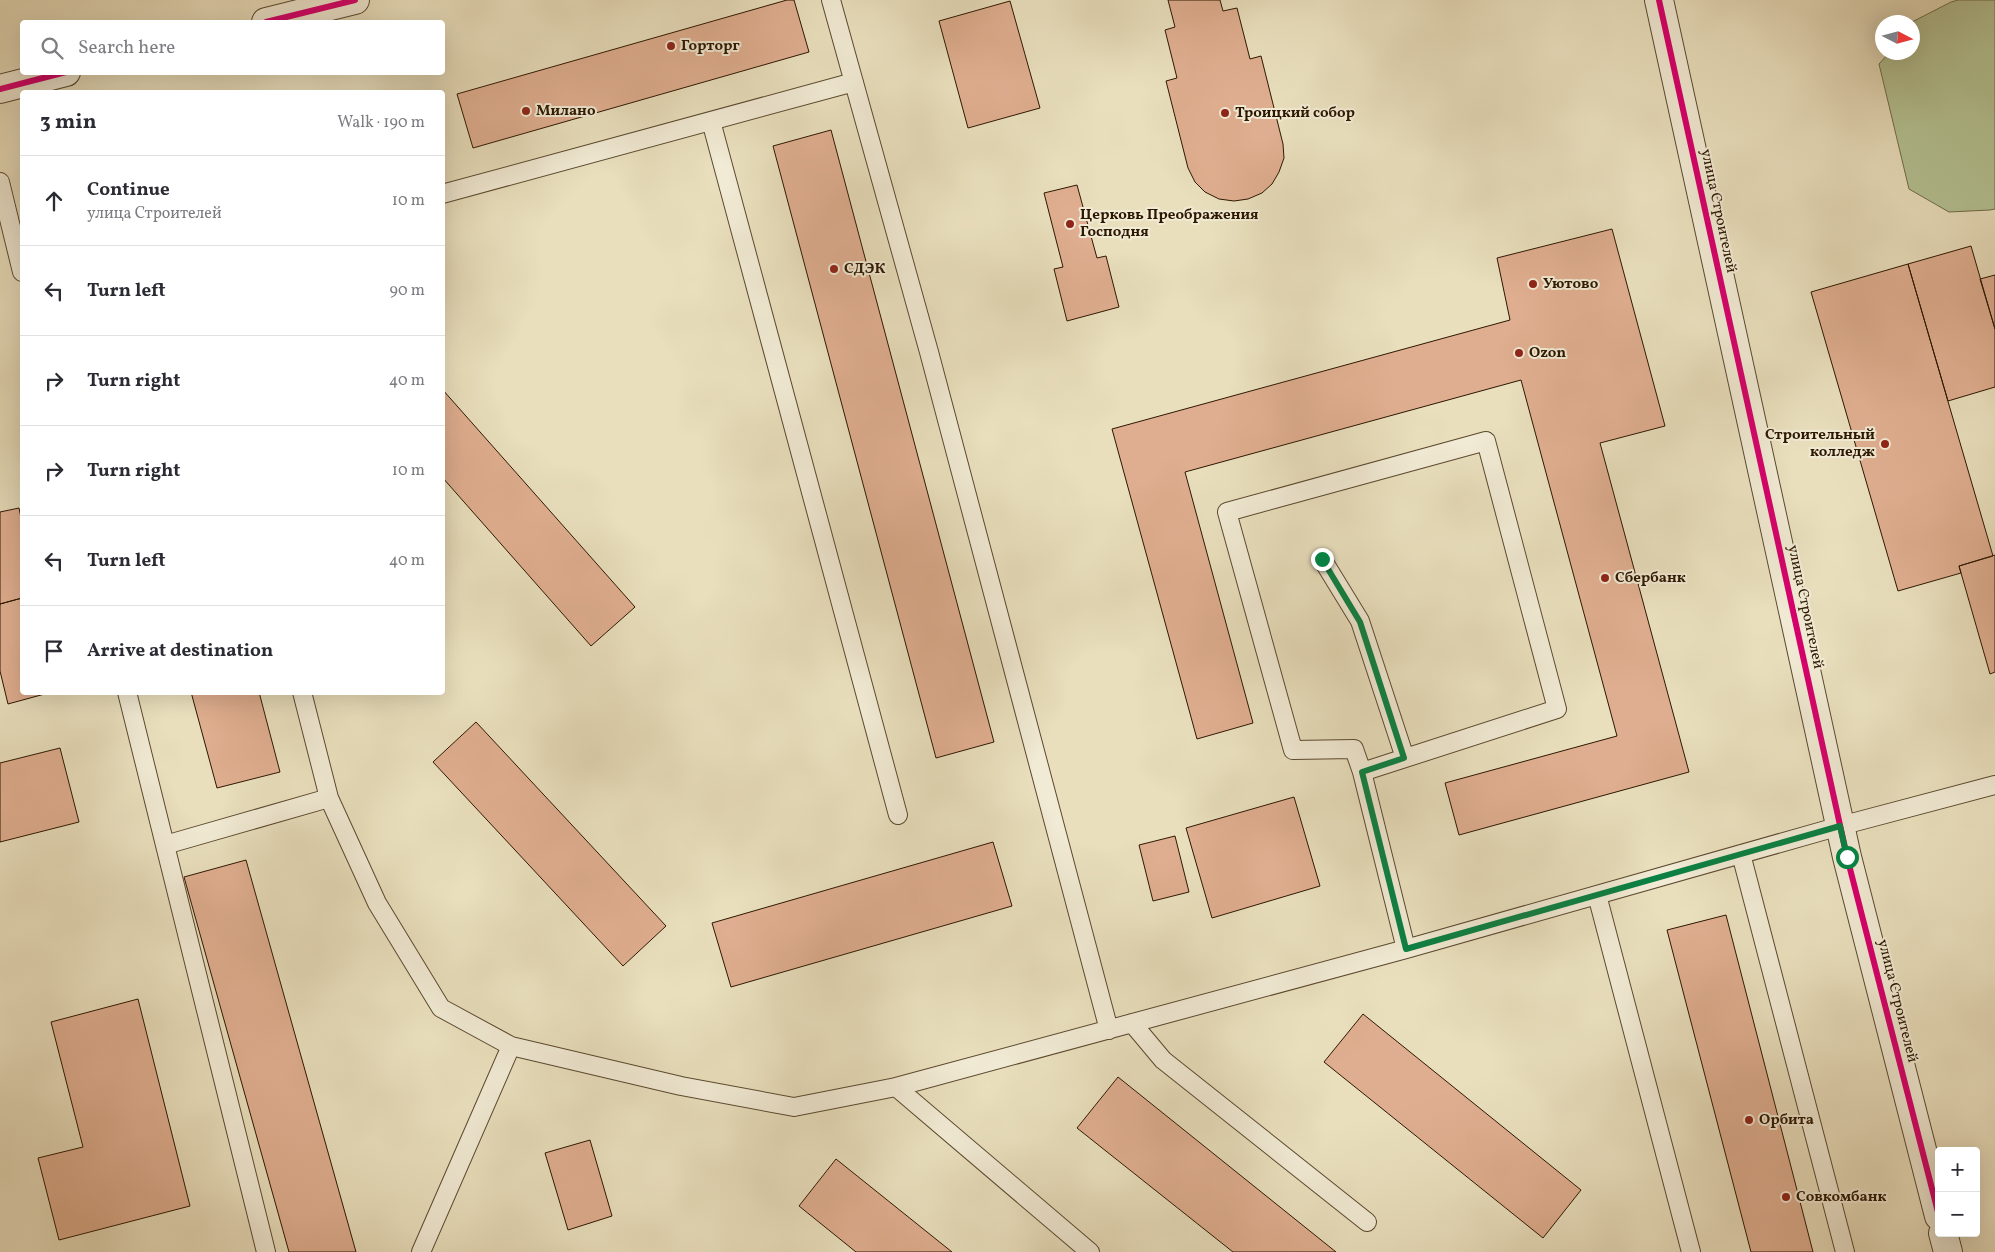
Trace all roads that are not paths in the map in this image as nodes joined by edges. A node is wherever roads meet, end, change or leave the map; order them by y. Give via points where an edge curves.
1 (355, 0) edge
2 (831, 0) edge
3 (1659, 0) edge
4 (274, 20) edge
5 (54, 75) edge
6 (854, 82) junction
7 (0, 89) edge
8 (711, 121) junction
9 (0, 182) edge
10 (445, 193) edge
11 (20, 264) edge
12 (1322, 559) dead end
13 (128, 695) edge
14 (303, 695) edge
15 (1404, 758) junction
16 (1362, 772) junction
17 (1995, 786) edge
18 (329, 798) junction
19 (898, 816) dead end
20 (1840, 826) junction
21 (165, 845) junction
22 (1741, 854) junction
23 (1597, 895) junction
24 (1406, 949) junction
25 (1132, 1023) junction
26 (1109, 1030) junction
27 (510, 1046) junction
28 (896, 1087) junction
29 (1935, 1200) edge
30 (1367, 1222) dead end
31 (1944, 1237) edge
32 (266, 1252) edge
33 (421, 1252) edge
34 (1090, 1252) edge
35 (1691, 1252) edge
36 (1845, 1252) edge
37 (1948, 1252) edge

1 - 4 street
2 - 6 lane
3 - 20 street, улица Строителей
5 - 7 street
6 - 8 lane
6 - 26 lane
8 - 10 lane
8 - 19 lane
9 - 11 lane
12 - 15 lane via 1360,622
13 - 21 lane
14 - 18 lane
15 - 16 lane
15 - 16 lane via 1557,709 1486,441 1227,512 1293,750 1354,749
16 - 24 lane
17 - 20 lane
18 - 21 lane
18 - 27 lane via 377,902 441,1008
20 - 22 lane
20 - 29 street, улица Строителей
21 - 32 lane
22 - 23 lane
22 - 36 lane
23 - 24 lane
23 - 35 lane
24 - 25 lane
25 - 26 lane
25 - 30 lane via 1163,1060
26 - 28 lane
27 - 28 lane via 681,1086 794,1106
27 - 33 lane
28 - 34 lane
31 - 37 street

